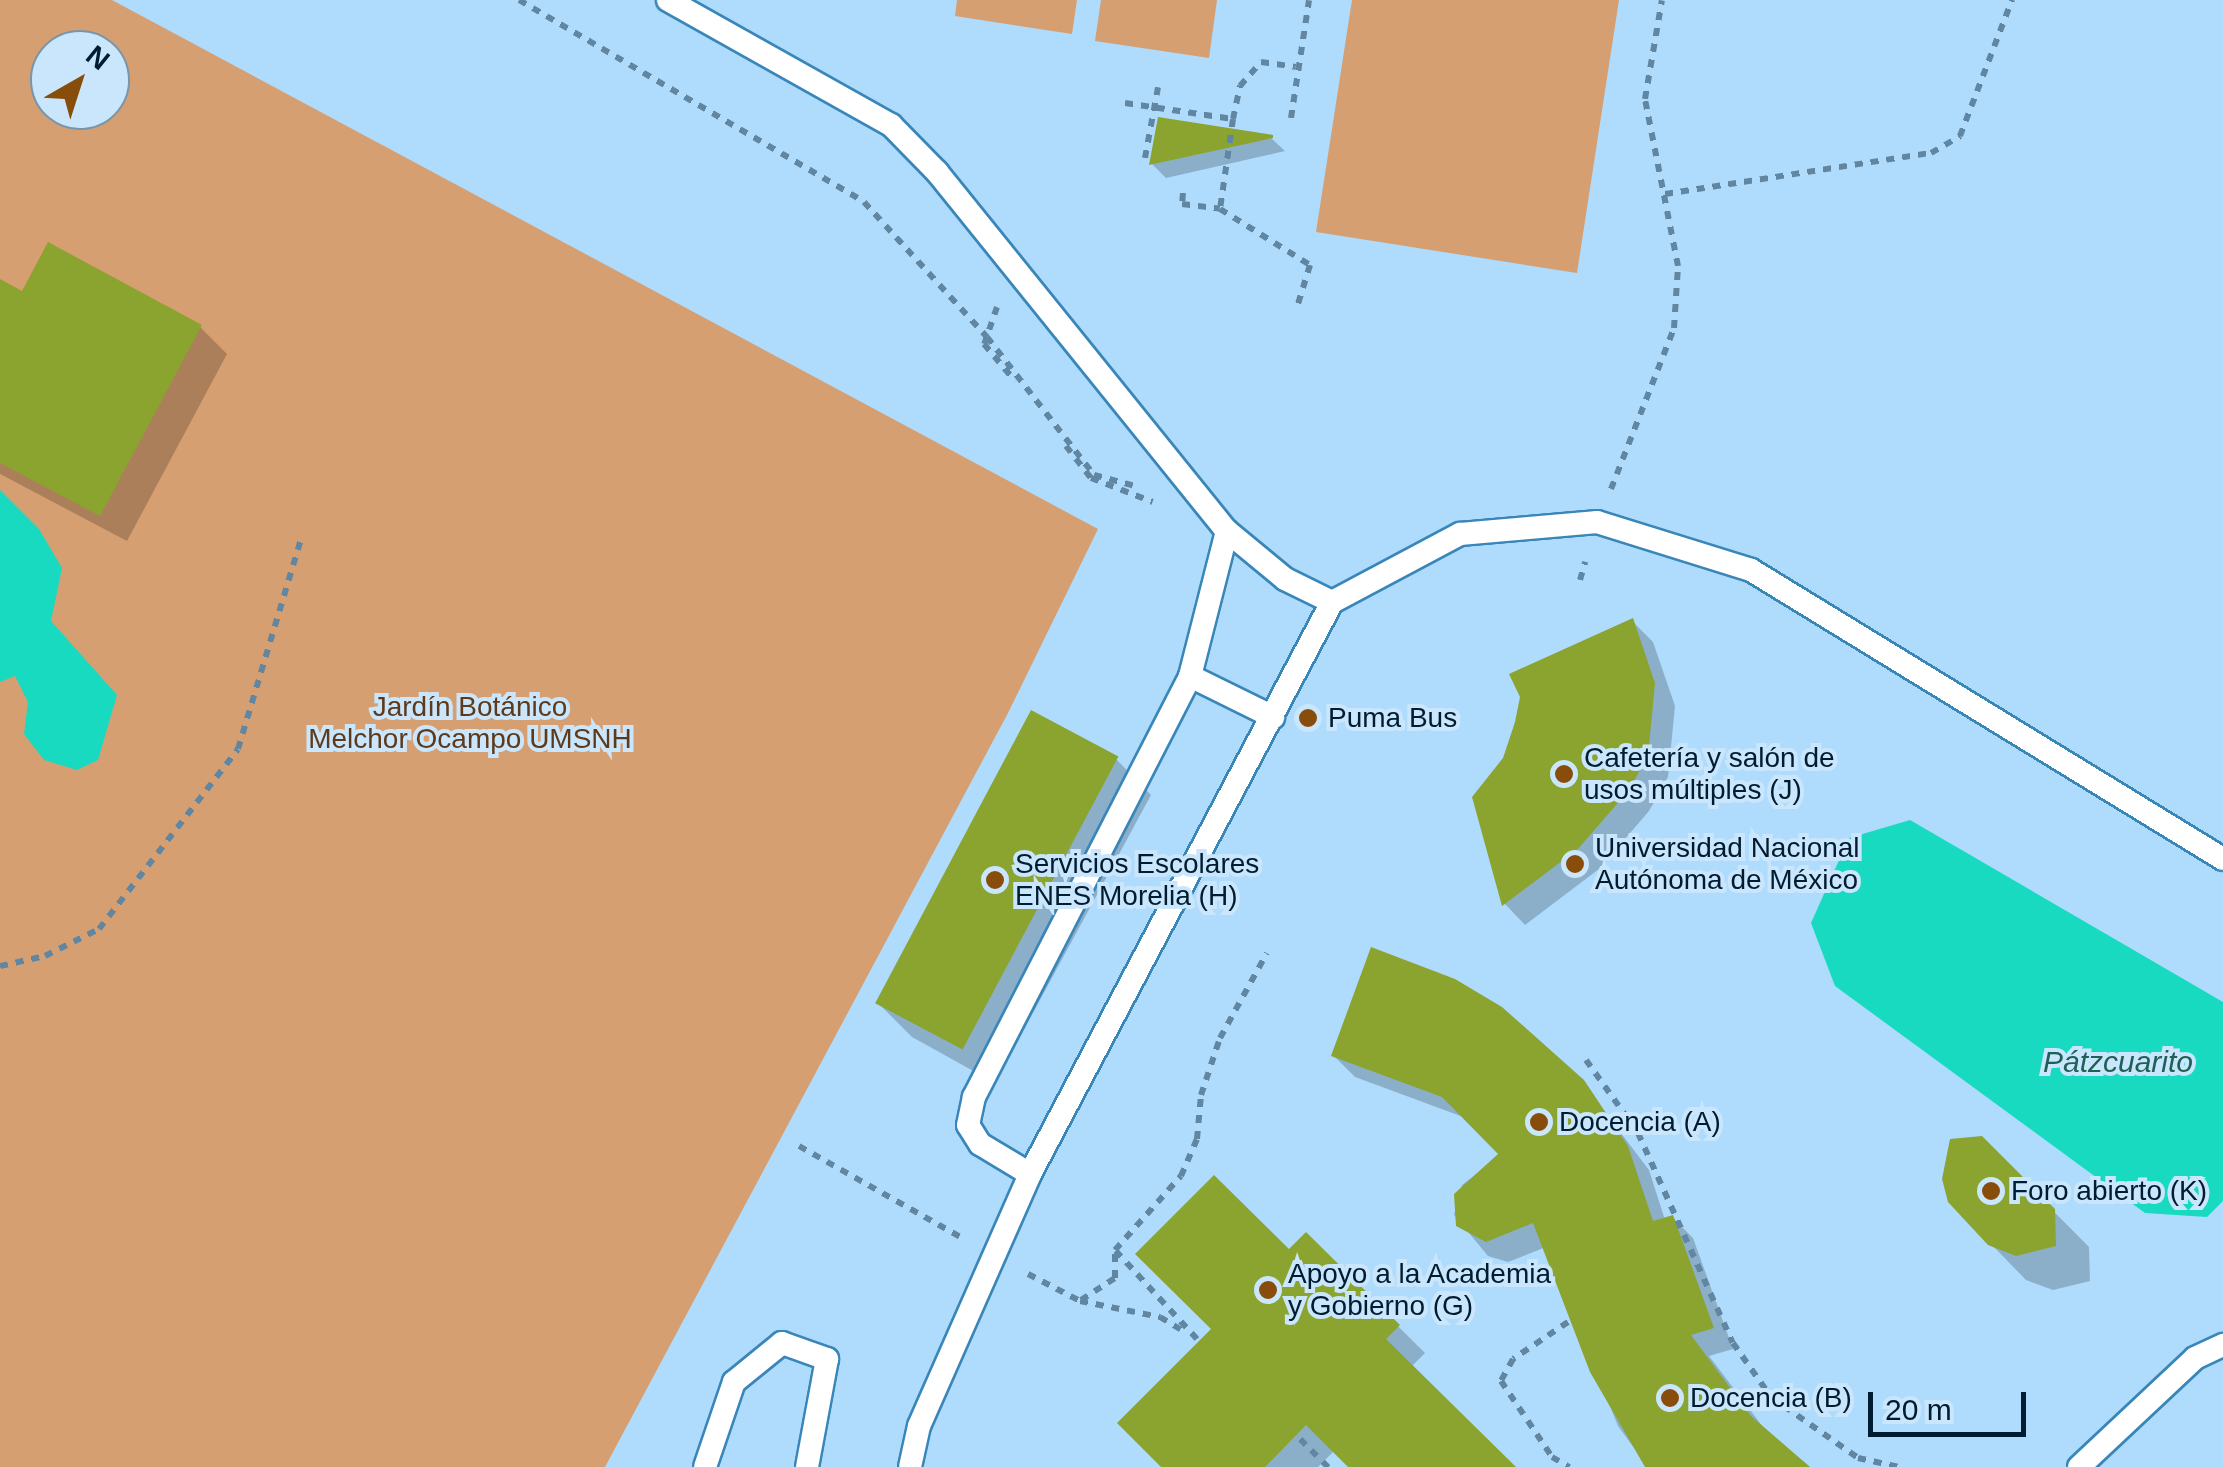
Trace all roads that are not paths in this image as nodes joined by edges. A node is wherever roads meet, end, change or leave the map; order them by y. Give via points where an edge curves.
1 (668, 0) edge
2 (1227, 531) junction
3 (1332, 602) junction
4 (1190, 676) junction
5 (1273, 717) junction
6 (2223, 859) edge
7 (1030, 1174) junction
8 (2223, 1346) edge
9 (705, 1467) edge
10 (807, 1467) edge
11 (910, 1467) edge
12 (2079, 1467) edge

1 - 2 lane via 891,124
2 - 3 lane via 1285,579
2 - 4 lane
3 - 5 lane
3 - 6 lane via 1460,534 1597,522 1751,570
4 - 5 lane
4 - 7 lane via 974,1097 968,1125 980,1144
5 - 7 lane
7 - 11 lane via 919,1426
8 - 12 lane via 2195,1358
9 - 10 lane via 734,1382 782,1343 827,1359

